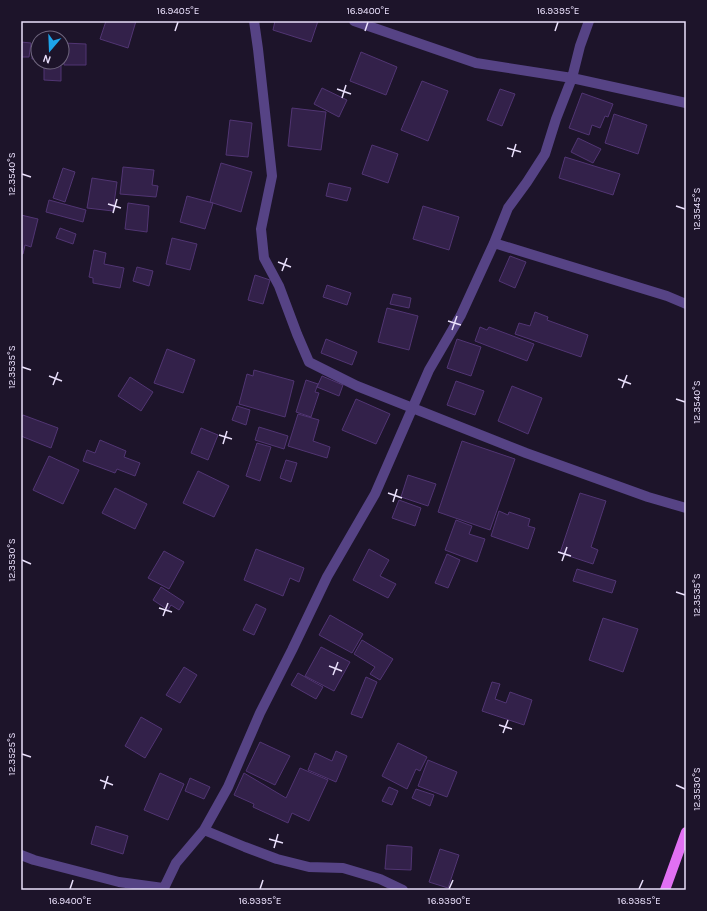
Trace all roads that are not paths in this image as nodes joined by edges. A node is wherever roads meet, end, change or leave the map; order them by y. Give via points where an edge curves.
1 (254, 21) edge
2 (354, 21) edge
3 (589, 21) edge
4 (572, 78) junction
5 (686, 103) edge
6 (494, 243) junction
7 (686, 304) edge
8 (413, 408) junction
9 (686, 508) edge
10 (204, 830) junction
11 (686, 832) edge
12 (21, 855) edge
13 (163, 889) edge
14 (403, 890) edge
15 (665, 890) edge

1 - 8 street via 272,176 262,229 264,258 279,286 309,362 357,386
2 - 4 street via 476,63
3 - 4 street
4 - 5 street
4 - 6 street via 545,154 508,208
6 - 7 street
6 - 8 street via 461,315 430,370
8 - 9 street via 526,453
8 - 10 street via 375,494 327,577 260,713 228,787
10 - 13 street via 176,863
10 - 14 street via 277,859 309,867 343,868 380,879
11 - 15 main road
12 - 13 street via 119,882

